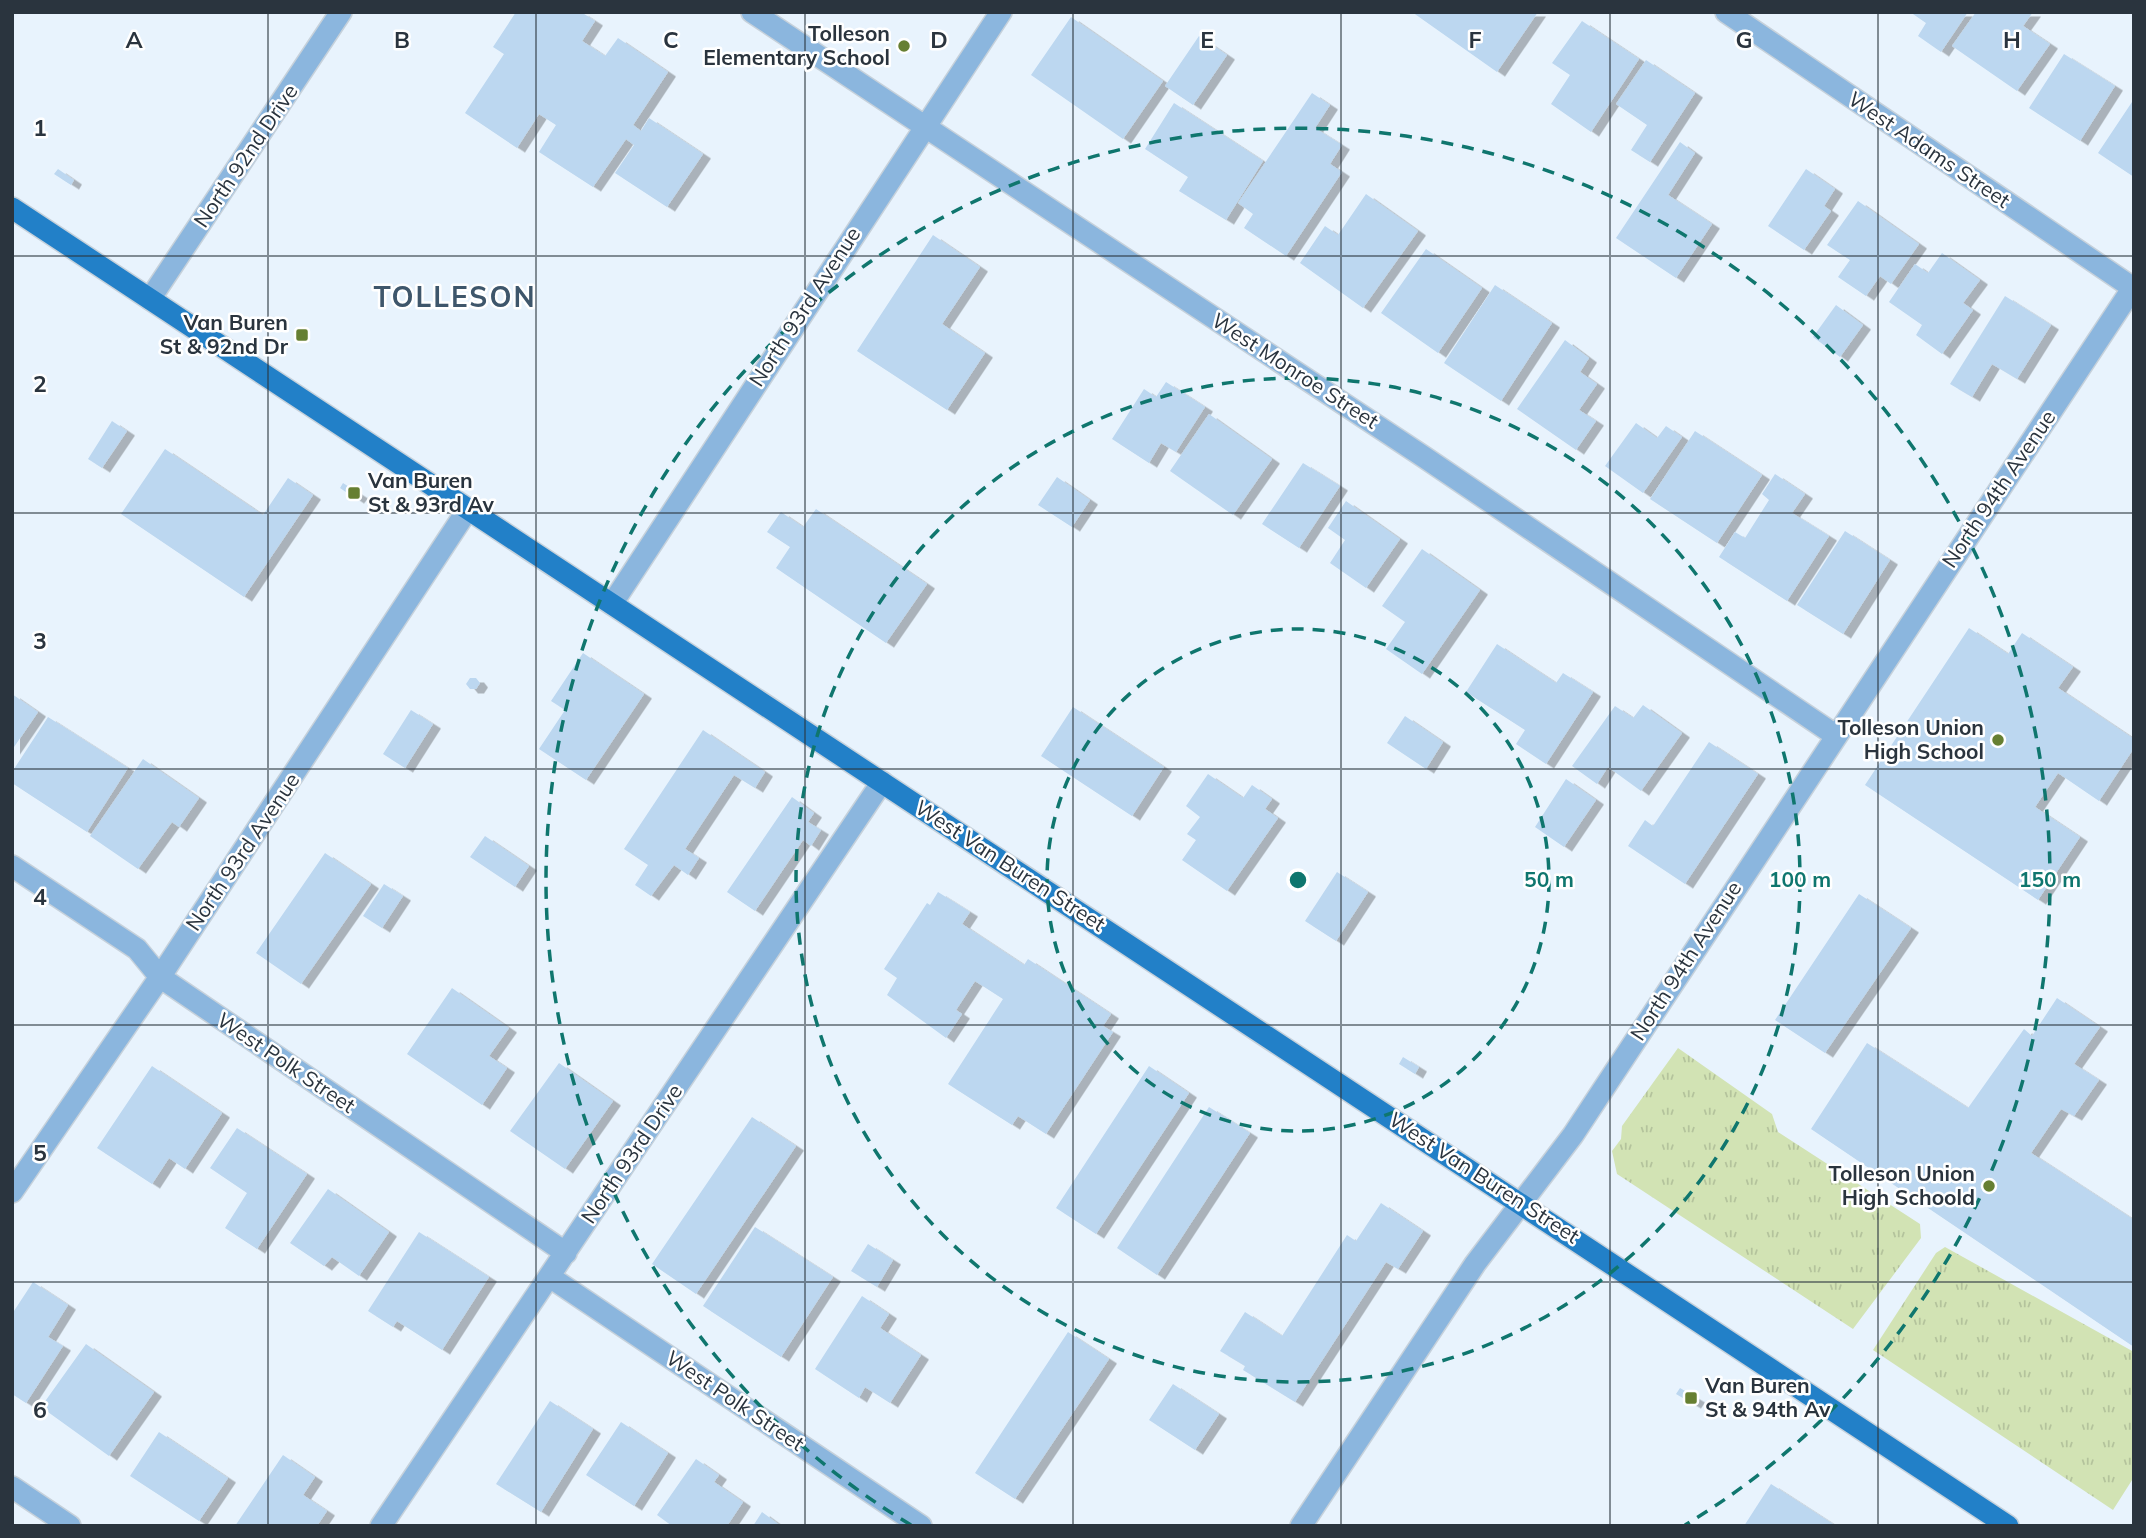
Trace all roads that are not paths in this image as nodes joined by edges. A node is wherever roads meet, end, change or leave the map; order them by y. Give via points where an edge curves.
1 (341, 12) edge
2 (752, 12) edge
3 (1001, 12) edge
4 (1726, 12) edge
5 (924, 127) junction
6 (12, 208) edge
7 (2133, 287) edge
8 (150, 299) junction
9 (468, 509) junction
10 (612, 604) junction
11 (1835, 735) junction
12 (881, 782) junction
13 (12, 866) edge
14 (160, 977) junction
15 (12, 1192) edge
16 (1522, 1204) junction
17 (566, 1253) junction
18 (550, 1277) junction
19 (12, 1487) edge
20 (70, 1526) edge
21 (381, 1526) edge
22 (921, 1526) edge
23 (1301, 1526) edge
24 (2008, 1526) edge

1 - 8 street, North 92nd Drive
2 - 5 street, West Monroe Street
3 - 5 street, North 93rd Avenue
4 - 7 street, West Adams Street
5 - 10 street, North 93rd Avenue
5 - 11 street, West Monroe Street
6 - 8 main road, West Van Buren Street
7 - 11 street, North 94th Avenue
8 - 9 main road, West Van Buren Street
9 - 10 main road, West Van Buren Street
9 - 14 street, North 93rd Avenue
10 - 12 main road, West Van Buren Street
11 - 16 street, North 94th Avenue via 1573,1135
12 - 16 main road, West Van Buren Street
12 - 17 street, North 93rd Drive
13 - 14 street, West Polk Street via 138,949
14 - 15 street, North 93rd Avenue
14 - 17 street, West Polk Street
16 - 23 street, North 94th Avenue via 1475,1264
16 - 24 main road, West Van Buren Street
17 - 18 street, North 93rd Drive
18 - 21 street, North 93rd Drive
18 - 22 street, West Polk Street
19 - 20 street

